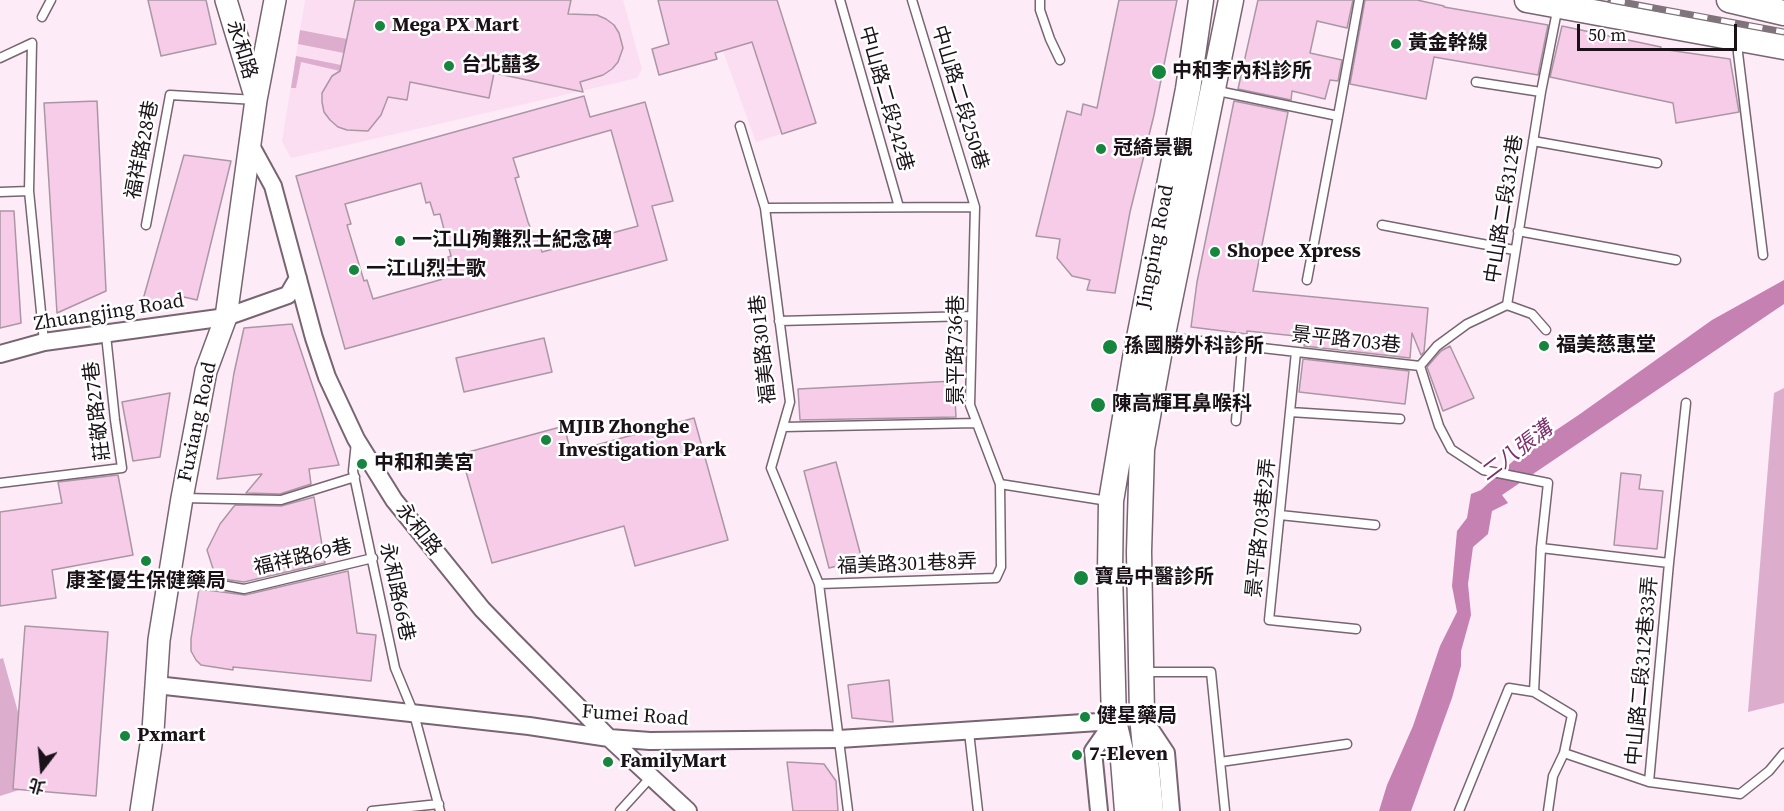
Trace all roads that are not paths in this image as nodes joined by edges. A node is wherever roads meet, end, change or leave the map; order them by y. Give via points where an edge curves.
1 (51, 0) edge
2 (226, 0) edge
3 (275, 0) edge
4 (840, 0) edge
5 (912, 0) edge
6 (1040, 0) edge
7 (1202, 0) edge
8 (1231, 0) edge
9 (1359, 0) edge
10 (1527, 0) edge
11 (1729, 0) edge
12 (1558, 6) junction
13 (1784, 13) edge
14 (42, 17) dead end
15 (1738, 40) junction
16 (1784, 47) edge
17 (0, 57) edge
18 (1060, 60) dead end
19 (1476, 82) dead end
20 (1213, 90) junction
21 (1541, 92) junction
22 (256, 100) junction
23 (1338, 116) junction
24 (740, 126) dead end
25 (1533, 141) junction
26 (250, 144) junction
27 (1657, 163) dead end
28 (29, 191) junction
29 (0, 192) edge
30 (899, 207) junction
31 (975, 207) junction
32 (765, 208) junction
33 (146, 225) dead end
34 (1382, 225) dead end
35 (1518, 231) junction
36 (1514, 250) junction
37 (1764, 255) dead end
38 (1676, 260) dead end
39 (298, 278) junction
40 (1307, 280) dead end
41 (1507, 305) junction
42 (972, 316) junction
43 (226, 317) junction
44 (779, 321) junction
45 (1546, 330) dead end
46 (106, 335) junction
47 (1162, 339) junction
48 (44, 342) junction
49 (1242, 346) junction
50 (1296, 352) junction
51 (0, 354) edge
52 (1419, 366) junction
53 (1686, 404) dead end
54 (1290, 412) junction
55 (1400, 419) dead end
56 (1236, 421) dead end
57 (977, 423) junction
58 (783, 427) junction
59 (357, 439) junction
60 (355, 477) junction
61 (0, 483) edge
62 (1000, 484) junction
63 (182, 498) junction
64 (1111, 501) junction
65 (1280, 514) junction
66 (1375, 525) dead end
67 (1541, 548) junction
68 (373, 558) junction
69 (1669, 563) junction
70 (170, 575) junction
71 (996, 578) joint
72 (819, 584) junction
73 (1356, 630) dead end
74 (1142, 672) junction
75 (156, 685) junction
76 (1534, 692) junction
77 (414, 714) junction
78 (1142, 716) junction
79 (1114, 721) junction
80 (969, 732) junction
81 (609, 738) junction
82 (839, 740) junction
83 (1347, 744) dead end
84 (1564, 753) junction
85 (1784, 753) edge
86 (1134, 758) junction
87 (1220, 762) junction
88 (651, 777) junction
89 (1649, 782) junction
90 (439, 808) edge
91 (141, 811) edge
92 (372, 811) edge
93 (620, 811) edge
94 (688, 811) edge
95 (848, 811) edge
96 (978, 811) edge
97 (1099, 811) edge
98 (1127, 811) edge
99 (1151, 811) edge
100 (1172, 811) edge
101 (1225, 811) edge
102 (1459, 811) edge
103 (1548, 811) edge

1 - 14 lane
2 - 22 street, 永和路
3 - 22 street, Fuxiang Road
4 - 30 lane, 中山路二段242巷
5 - 31 lane, 中山路二段250巷
6 - 18 lane via 1046,30
7 - 64 main road, Jingping Road
8 - 20 main road, Jingping Road
9 - 23 lane
10 - 12 main road
11 - 13 main road
12 - 15 main road
12 - 21 lane, 中山路二段312巷
15 - 16 main road
15 - 37 lane
17 - 28 lane via 32,43
19 - 21 lane
20 - 23 lane
20 - 47 main road, Jingping Road
21 - 25 lane, 中山路二段312巷
22 - 26 street, Fuxiang Road
22 - 33 lane, 福祥路28巷 via 170,95
23 - 40 lane
24 - 32 lane, 福美路301巷
25 - 27 lane
25 - 35 lane, 中山路二段312巷
26 - 39 street, 永和路 via 273,186
26 - 43 street, Fuxiang Road
28 - 29 lane
28 - 48 lane
30 - 31 lane
30 - 32 lane
31 - 42 lane, 景平路736巷
32 - 44 lane, 福美路301巷
34 - 36 lane
35 - 36 lane, 中山路二段312巷
35 - 38 lane
36 - 41 lane, 中山路二段312巷
39 - 43 street, Zhuangjing Road via 288,295
39 - 59 street, 永和路 via 327,377
41 - 45 lane via 1532,314
41 - 52 lane, 中山路二段312巷 via 1467,324 1437,346
42 - 44 lane
42 - 57 lane, 景平路736巷 via 970,405
43 - 46 street, Zhuangjing Road
43 - 63 street, Fuxiang Road via 206,371
44 - 58 lane, 福美路301巷 via 790,402
46 - 48 street, Zhuangjing Road
46 - 61 lane, 莊敬路27巷 via 122,468
47 - 49 lane, 景平路703巷
47 - 74 main road, Jingping Road via 1142,449 1138,552
48 - 51 street, Zhuangjing Road
49 - 50 lane, 景平路703巷
49 - 56 lane
50 - 52 lane, 景平路703巷
50 - 54 lane, 景平路703巷2弄
52 - 67 lane via 1451,449 1483,470 1548,483
53 - 69 lane, 中山路二段312巷33弄
54 - 55 lane
54 - 65 lane, 景平路703巷2弄
57 - 58 lane
57 - 62 lane, 景平路736巷
58 - 72 lane, 福美路301巷 via 771,468
59 - 60 lane, 永和路66巷
59 - 81 street, 永和路 via 394,500 482,609
60 - 63 lane via 281,500
60 - 68 lane, 永和路66巷
62 - 64 lane
62 - 71 lane, 景平路736巷 via 1002,567
63 - 70 street, Fuxiang Road
64 - 79 main road, Jingping Road
65 - 66 lane
65 - 73 lane, 景平路703巷2弄 via 1269,620
67 - 69 lane, 中山路二段312巷33弄
67 - 76 lane
68 - 70 lane, 福祥路69巷 via 244,589
68 - 77 lane, 永和路66巷 via 395,668
69 - 89 lane, 中山路二段312巷33弄
70 - 75 street, Fuxiang Road
71 - 72 lane, 福美路301巷8弄
72 - 82 lane, 福美路301巷
74 - 78 main road, Jingping Road
74 - 87 lane via 1211,672
75 - 77 street, Fumei Road
75 - 91 street, Fuxiang Road
76 - 84 lane via 1572,715
76 - 102 lane via 1509,688
77 - 81 street, Fumei Road
77 - 90 lane, 永和路66巷
78 - 86 main road, Jingping Road
78 - 100 street via 1166,753
79 - 80 street, Fumei Road
79 - 86 main road, Jingping Road
79 - 97 street via 1093,751
80 - 82 street, Fumei Road
80 - 96 lane
81 - 82 street, Fumei Road
81 - 88 street, 永和路
82 - 95 lane, 福美路301巷
83 - 87 lane
84 - 89 lane, 中山路二段312巷33弄
84 - 103 lane via 1553,776
85 - 89 lane, 中山路二段312巷33弄 via 1740,794
86 - 98 main road
86 - 99 main road
87 - 101 lane
88 - 93 lane
88 - 94 street, 永和路
90 - 92 lane

